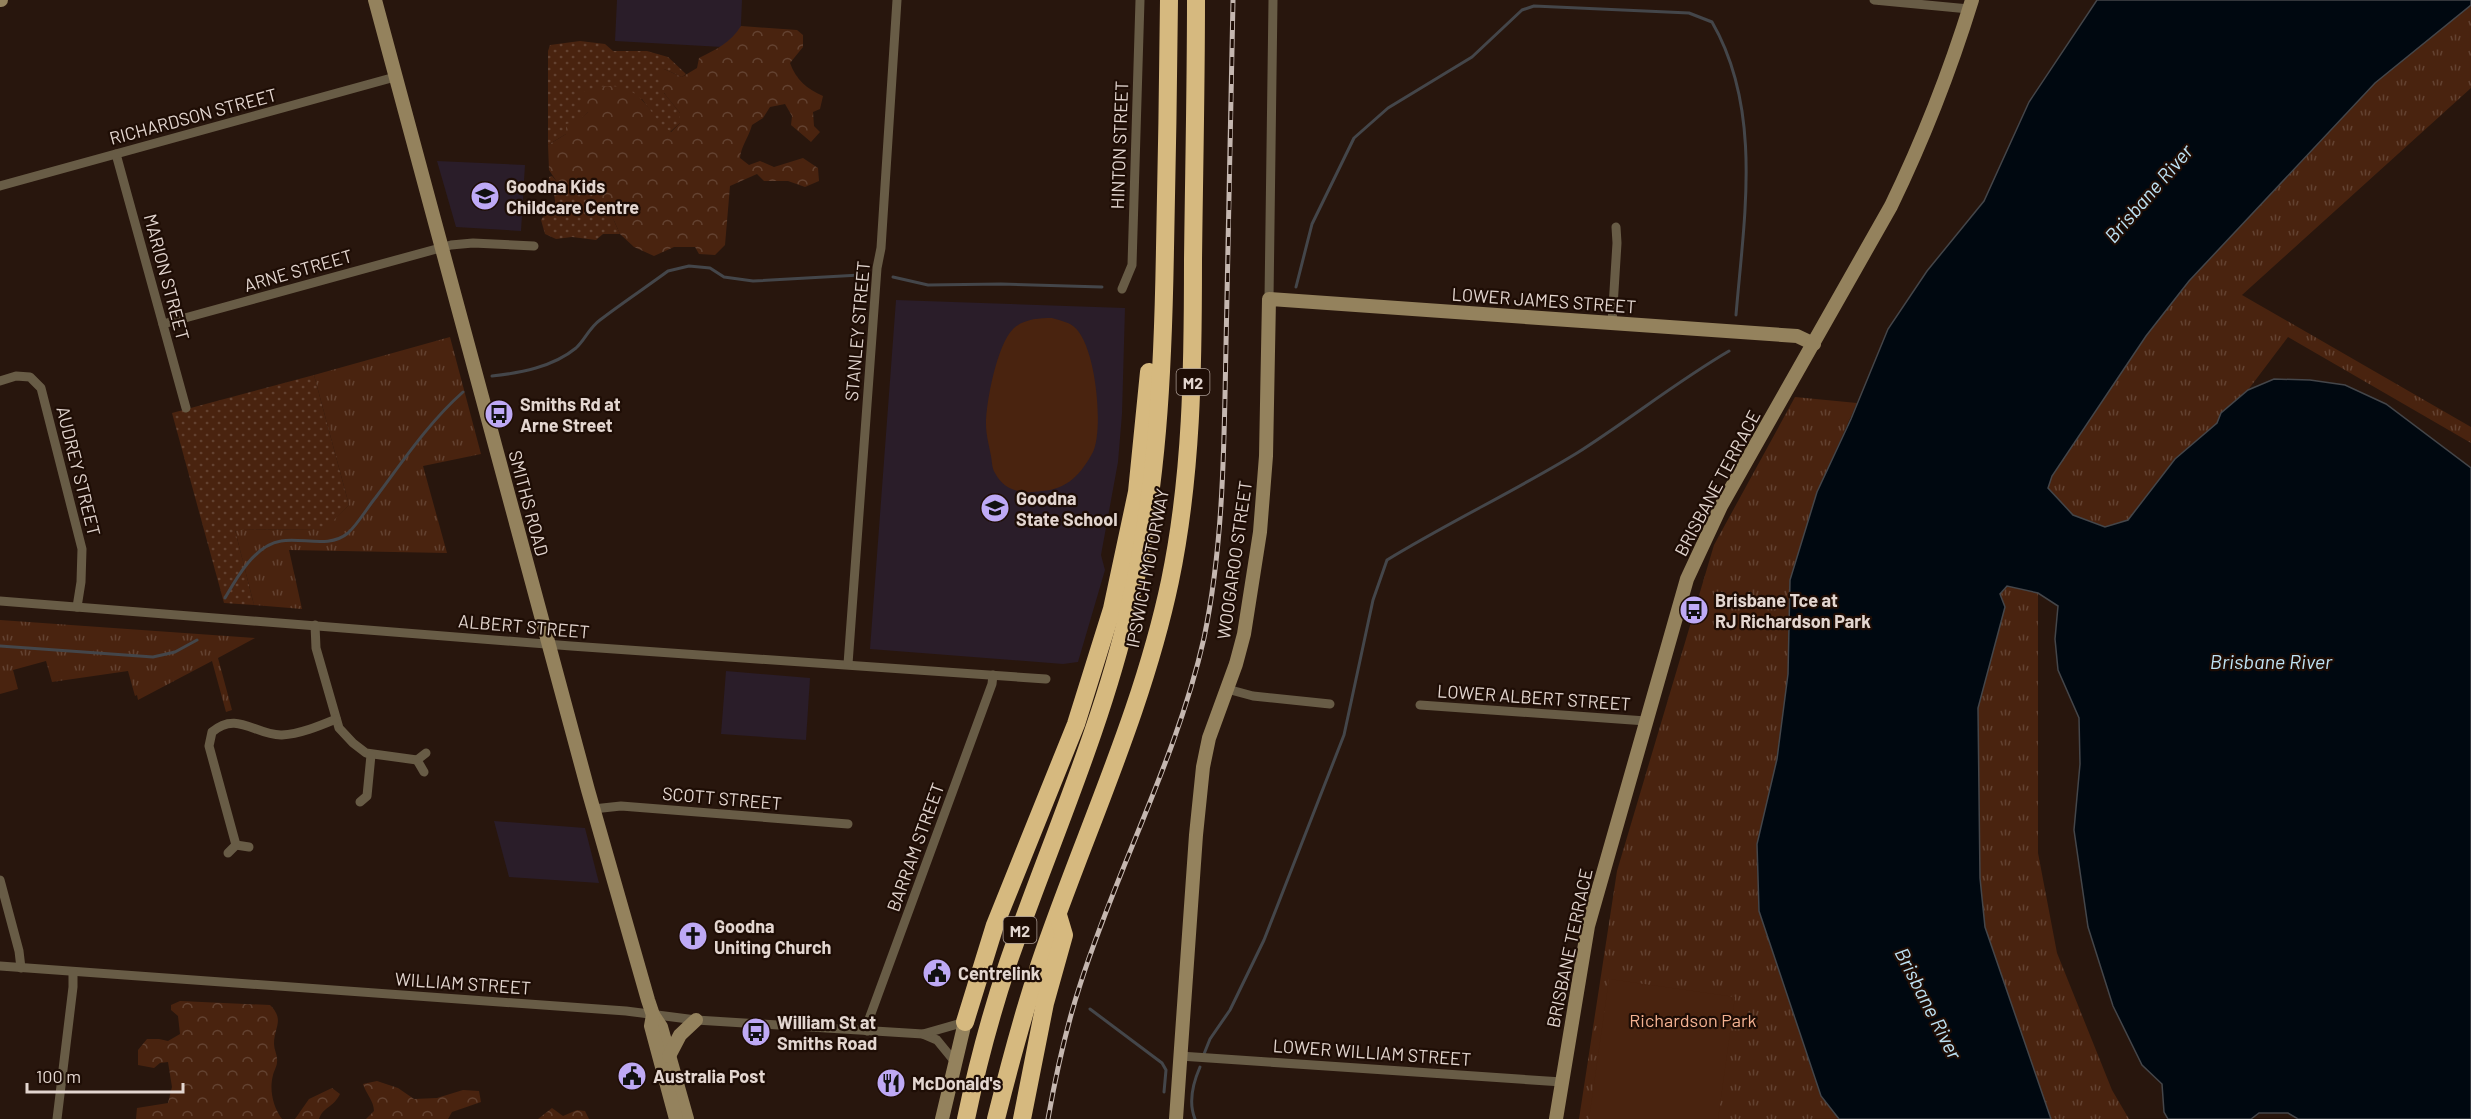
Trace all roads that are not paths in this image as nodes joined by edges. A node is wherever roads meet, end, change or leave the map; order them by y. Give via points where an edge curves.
1 (375, 0) edge
2 (897, 0) edge
3 (1140, 0) edge
4 (1169, 0) edge
5 (1196, 0) edge
6 (1273, 0) edge
7 (1874, 0) edge
8 (1971, 4) edge
9 (395, 77) junction
10 (116, 154) junction
11 (0, 186) edge
12 (1616, 227) dead end
13 (534, 246) dead end
14 (441, 247) junction
15 (1122, 289) dead end
16 (1269, 299) junction
17 (1612, 323) junction
18 (163, 324) junction
19 (1163, 334) junction
20 (1814, 344) junction
21 (0, 381) edge
22 (186, 408) dead end
23 (0, 601) edge
24 (77, 607) junction
25 (315, 626) junction
26 (549, 645) junction
27 (848, 664) junction
28 (993, 675) junction
29 (1046, 679) dead end
30 (1227, 689) junction
31 (1330, 704) dead end
32 (1420, 705) dead end
33 (336, 719) junction
34 (1646, 722) junction
35 (426, 753) dead end
36 (371, 755) junction
37 (417, 760) junction
38 (424, 772) dead end
39 (376, 802) dead end
40 (593, 809) junction
41 (848, 824) dead end
42 (237, 845) junction
43 (249, 848) dead end
44 (228, 854) dead end
45 (0, 880) edge
46 (1058, 915) junction
47 (0, 966) edge
48 (21, 968) junction
49 (73, 972) junction
50 (653, 1015) junction
51 (696, 1020) junction
52 (965, 1022) junction
53 (867, 1031) junction
54 (923, 1034) junction
55 (669, 1056) junction
56 (1180, 1056) junction
57 (955, 1062) junction
58 (1562, 1082) junction
59 (57, 1119) edge
60 (676, 1119) edge
61 (687, 1119) edge
62 (942, 1119) edge
63 (966, 1119) edge
64 (996, 1119) edge
65 (1022, 1119) edge
66 (1176, 1119) edge
67 (1556, 1119) edge

1 - 9 street, SMITHS ROAD
2 - 27 street, STANLEY STREET
3 - 15 street, HINTON STREET via 1132,266
4 - 19 highway, IPSWICH MOTORWAY / M2
5 - 46 highway, IPSWICH MOTORWAY / M2 via 1193,388 1180,524 1170,583 1147,671
6 - 16 street, WOOGAROO STREET
7 - 8 street
8 - 20 street, BRISBANE TERRACE via 1914,159
9 - 10 street, RICHARDSON STREET
9 - 14 street, SMITHS ROAD
10 - 11 street, RICHARDSON STREET
10 - 18 street, MARION STREET
12 - 17 street
13 - 14 street, ARNE STREET via 466,243
14 - 18 street, ARNE STREET
14 - 26 street, SMITHS ROAD
16 - 17 street, LOWER JAMES STREET
16 - 30 street, WOOGAROO STREET via 1266,456 1260,532 1244,634
17 - 20 street, LOWER JAMES STREET via 1797,336
18 - 22 street, MARION STREET
19 - 52 highway via 1150,362 1137,492 1112,609 1076,724 995,925
19 - 63 highway, IPSWICH MOTORWAY / M2 via 1155,464 1129,610 1096,724 991,1018
20 - 34 street, BRISBANE TERRACE via 1695,557
21 - 24 street, AUDREY STREET via 30,377 41,388 82,549
23 - 24 street, ALBERT STREET
24 - 25 street, ALBERT STREET
25 - 26 street, ALBERT STREET
25 - 33 street via 316,648
26 - 27 street, ALBERT STREET
26 - 40 street, SMITHS ROAD
27 - 28 street, ALBERT STREET
28 - 29 street, ALBERT STREET
28 - 53 street, BARRAM STREET
30 - 31 street via 1253,696
30 - 56 street, WOOGAROO STREET via 1209,738 1198,802
32 - 34 street, LOWER ALBERT STREET
33 - 36 street via 346,737
33 - 42 street via 280,735 242,723 212,732 209,746
34 - 58 street, BRISBANE TERRACE via 1588,926
35 - 37 street
36 - 37 street
36 - 39 street via 363,799
37 - 38 street
40 - 41 street, SCOTT STREET via 621,806
40 - 50 street, SMITHS ROAD
42 - 43 street
42 - 44 street
45 - 48 street
46 - 64 highway, IPSWICH MOTORWAY / M2 via 1023,1017
46 - 65 highway via 1064,935 1045,1003
47 - 48 street, WILLIAM STREET
48 - 49 street, WILLIAM STREET
49 - 50 street, WILLIAM STREET
49 - 59 street
50 - 51 street, WILLIAM STREET
50 - 55 street, SMITHS ROAD via 661,1027
50 - 60 street, SMITHS ROAD via 651,1026
51 - 53 street, WILLIAM STREET
51 - 55 street via 680,1035
52 - 54 street, WILLIAM STREET
52 - 57 street
53 - 54 street, WILLIAM STREET
54 - 57 street via 937,1040
55 - 61 street, SMITHS ROAD
56 - 58 street, LOWER WILLIAM STREET
56 - 66 street, WOOGAROO STREET
57 - 62 street
58 - 67 street, BRISBANE TERRACE

